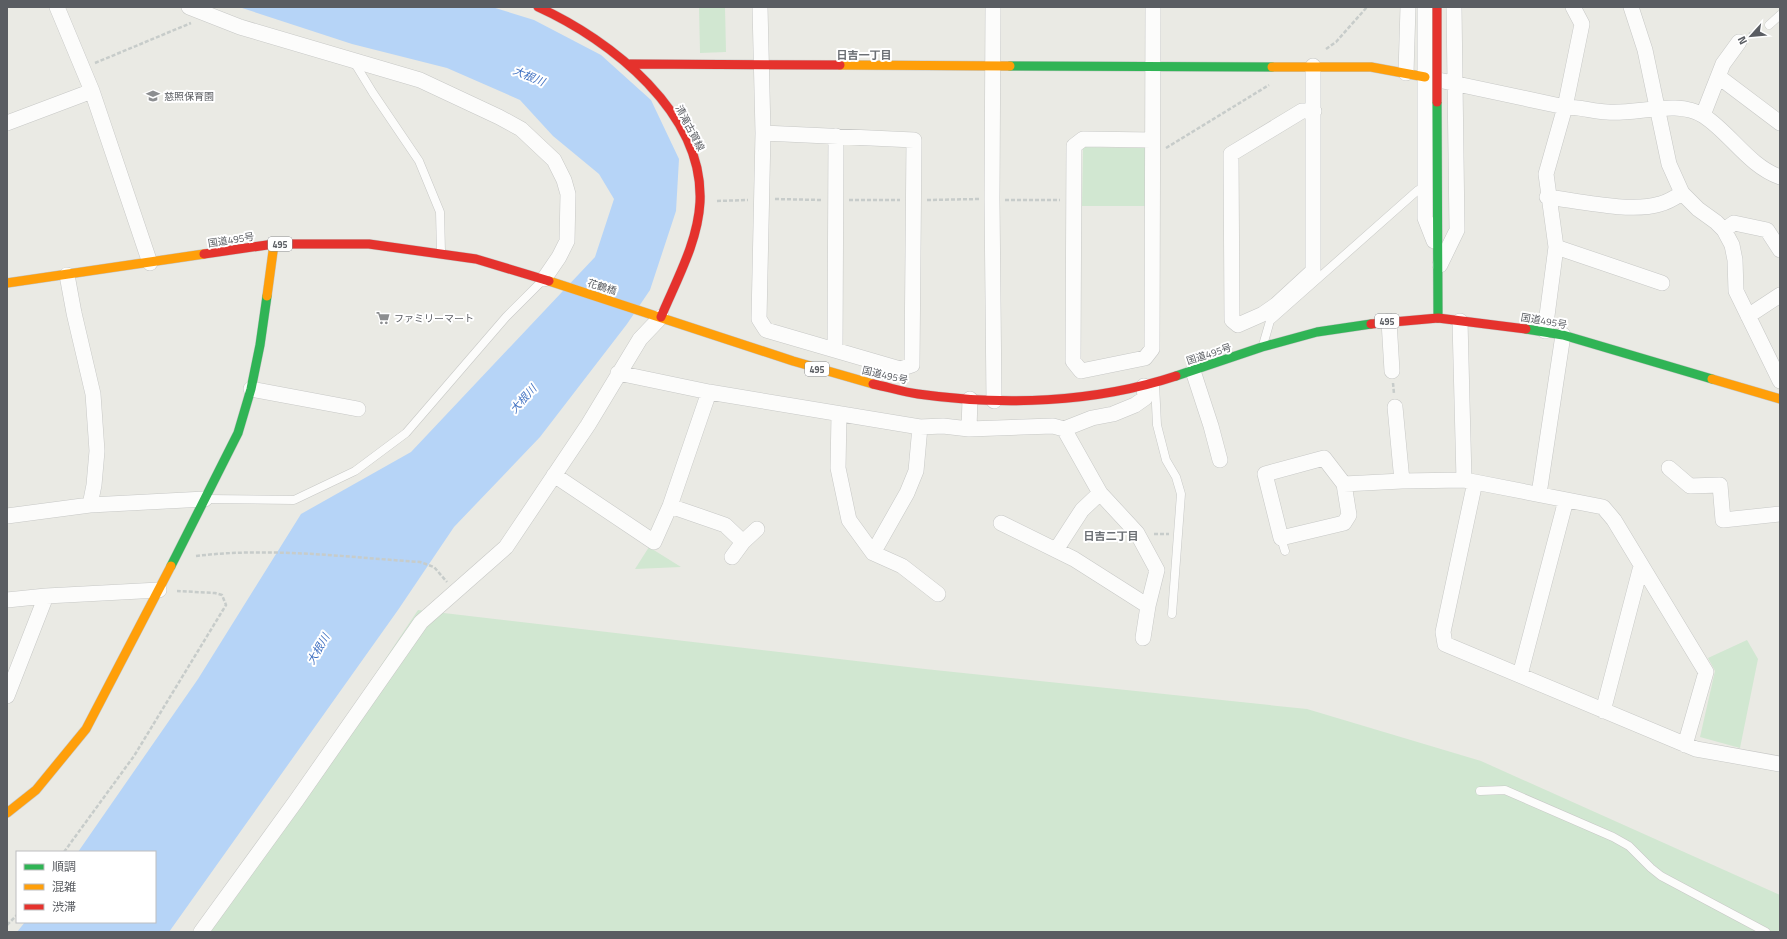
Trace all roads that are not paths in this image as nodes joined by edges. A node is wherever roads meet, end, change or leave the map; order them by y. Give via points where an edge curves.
1 (57, 7) edge
2 (189, 7) edge
3 (538, 7) edge
4 (760, 7) edge
5 (993, 7) edge
6 (1153, 7) edge
7 (1408, 7) edge
8 (1425, 7) edge
9 (1437, 7) edge
10 (1454, 7) edge
11 (1574, 7) edge
12 (1631, 7) edge
13 (1780, 15) edge
14 (1769, 25) road end
15 (1739, 42) road end
16 (352, 59) junction
17 (630, 64) junction
18 (761, 64) junction
19 (994, 64) junction
20 (1154, 65) junction
21 (1313, 66) junction
22 (1406, 73) junction
23 (1425, 77) junction
24 (1719, 77) junction
25 (1455, 83) junction
26 (92, 91) junction
27 (1565, 107) junction
28 (1657, 109) junction
29 (1314, 110) junction
30 (1703, 115) junction
31 (7, 123) edge
32 (1780, 123) edge
33 (763, 133) junction
34 (836, 136) junction
35 (1152, 140) junction
36 (1780, 177) edge
37 (1425, 188) junction
38 (1682, 193) junction
39 (1548, 197) junction
40 (1724, 230) junction
41 (274, 244) junction
42 (1556, 247) junction
43 (1780, 250) edge
44 (1439, 251) junction
45 (441, 253) junction
46 (150, 263) junction
47 (1438, 268) junction
48 (67, 275) junction
49 (548, 281) junction
50 (7, 283) edge
51 (1662, 283) dead end
52 (1780, 295) edge
53 (645, 313) joint
54 (1748, 316) junction
55 (661, 317) junction
56 (1438, 318) junction
57 (1389, 321) junction
58 (1460, 321) junction
59 (1545, 331) junction
60 (1563, 335) junction
61 (1262, 348) junction
62 (835, 350) junction
63 (1193, 371) junction
64 (1392, 371) road end
65 (618, 373) junction
66 (1780, 381) edge
67 (1149, 385) junction
68 (251, 389) junction
69 (709, 392) junction
70 (970, 399) junction
71 (1780, 399) edge
72 (994, 401) junction
73 (1395, 407) road end
74 (358, 409) dead end
75 (839, 415) junction
76 (920, 427) junction
77 (969, 429) junction
78 (1064, 429) junction
79 (1220, 460) dead end
80 (1669, 468) dead end
81 (554, 475) junction
82 (1402, 481) junction
83 (1470, 481) junction
84 (1344, 484) junction
85 (1100, 493) junction
86 (1539, 494) junction
87 (205, 499) junction
88 (1566, 500) junction
89 (90, 506) junction
90 (670, 506) junction
91 (1780, 514) edge
92 (7, 516) edge
93 (1001, 523) dead end
94 (757, 529) dead end
95 (743, 542) junction
96 (1056, 550) junction
97 (873, 553) junction
98 (732, 557) dead end
99 (1641, 566) junction
100 (159, 590) junction
101 (938, 594) dead end
102 (46, 596) junction
103 (7, 600) edge
104 (1148, 606) junction
105 (1172, 614) dead end
106 (1143, 638) dead end
107 (1520, 675) junction
108 (7, 696) edge
109 (1603, 711) junction
110 (1685, 745) junction
111 (1780, 764) edge
112 (1480, 791) dead end
113 (7, 813) edge
114 (201, 932) edge
115 (1766, 932) edge

1 - 26 street
2 - 16 street via 240,27
3 - 17 main road, 清滝古賀線 via 572,22
4 - 18 street
5 - 19 street
6 - 20 street
7 - 22 street
8 - 23 street
9 - 44 main road, bridge
10 - 25 street
11 - 27 street via 1582,24
12 - 28 street via 1645,50
13 - 14 lane
15 - 24 street via 1723,64
16 - 45 lane via 419,160 440,212
16 - 49 street via 420,80 500,117 521,130 554,160 568,194 569,227 567,241
17 - 18 main road
17 - 55 main road, 清滝古賀線 via 654,90 674,118 697,166 700,202 696,223 683,266
18 - 19 main road
18 - 33 street
19 - 20 main road
19 - 72 street
20 - 21 main road
20 - 35 street
21 - 22 main road via 1370,67
21 - 29 street
22 - 23 main road
23 - 25 street
23 - 37 street
24 - 30 street
24 - 32 street
25 - 27 street
25 - 47 street via 1457,230
26 - 31 street
26 - 46 street
27 - 28 street via 1607,112
27 - 39 street via 1546,174
28 - 30 street via 1692,110
28 - 38 street via 1669,164
29 - 29 street via 1313,271 1276,305 1238,325 1232,320 1231,154 1302,111
30 - 36 street via 1725,132 1759,166
33 - 34 street
33 - 62 street via 759,319 766,330
34 - 62 street
34 - 62 street via 914,140 912,365 900,369
35 - 35 street via 1082,139 1074,146 1073,361 1081,371 1145,358 1152,349
37 - 44 street via 1425,218
37 - 61 lane via 1418,190 1270,321
38 - 39 street via 1661,204 1644,206 1615,206
38 - 40 street via 1698,210
39 - 42 street
40 - 43 street via 1734,224 1767,230
40 - 54 street via 1734,253 1736,291
41 - 45 main road, 国道495号 / 495 via 369,244
41 - 46 main road, 国道495号 / 495
41 - 68 main road
42 - 51 street
42 - 59 street
44 - 47 main road
45 - 49 main road, 国道495号 / 495 via 476,259
46 - 48 main road, 国道495号 / 495
47 - 56 main road
48 - 50 main road, 国道495号 / 495
48 - 89 street via 93,394 97,451
49 - 53 main road, 花鶴橋 / 495
49 - 87 lane via 506,317 406,433 355,471 294,500
52 - 54 street
53 - 55 main road, 国道495号 / 495
54 - 66 street
55 - 65 street via 640,339
55 - 70 main road, 国道495号 / 495 via 856,380 917,394
56 - 57 main road, 国道495号 / 495
56 - 58 main road, 国道495号 / 495
57 - 61 main road, 国道495号 / 495 via 1317,332
57 - 64 street
58 - 59 main road, 国道495号 / 495
58 - 83 street
59 - 60 main road, 国道495号 / 495
60 - 71 main road, 国道495号 / 495
60 - 86 street
61 - 63 main road, 国道495号 / 495
63 - 67 main road, 国道495号 / 495
63 - 79 street
65 - 69 street
65 - 81 street via 588,425
67 - 72 main road, 国道495号 / 495 via 1067,400
67 - 78 street via 1145,398 1135,405
67 - 105 lane via 1166,460 1176,477 1181,494
68 - 74 street
68 - 87 main road via 238,433
69 - 75 street
69 - 90 street
70 - 72 main road, 国道495号 / 495
70 - 77 street
73 - 82 street
75 - 76 street
75 - 97 street via 838,468 849,520
76 - 77 street
76 - 97 street via 916,471 907,493
77 - 78 street via 1053,426
78 - 85 street
80 - 91 street via 1690,486 1720,485 1723,520
81 - 90 street via 654,542
81 - 114 street via 506,547 421,622
82 - 83 street
82 - 84 street
83 - 86 street
83 - 107 street via 1443,632 1445,644
84 - 84 street via 1324,458 1265,474 1283,544 1344,523 1349,514
85 - 96 street via 1082,510
85 - 104 street via 1137,533 1157,570
86 - 88 street
87 - 89 street
87 - 100 main road
88 - 99 street via 1603,507 1614,520
88 - 107 street
89 - 92 street
90 - 95 street via 725,525
93 - 96 street
94 - 95 street
95 - 98 street
96 - 104 street
97 - 101 street via 902,566
99 - 109 street
99 - 110 street via 1706,672
100 - 102 street
100 - 113 main road via 86,729 36,790
102 - 103 street
102 - 108 street
104 - 106 street
107 - 109 street
109 - 110 street
110 - 111 street
112 - 115 lane via 1505,790 1612,837 1629,846 1661,876

